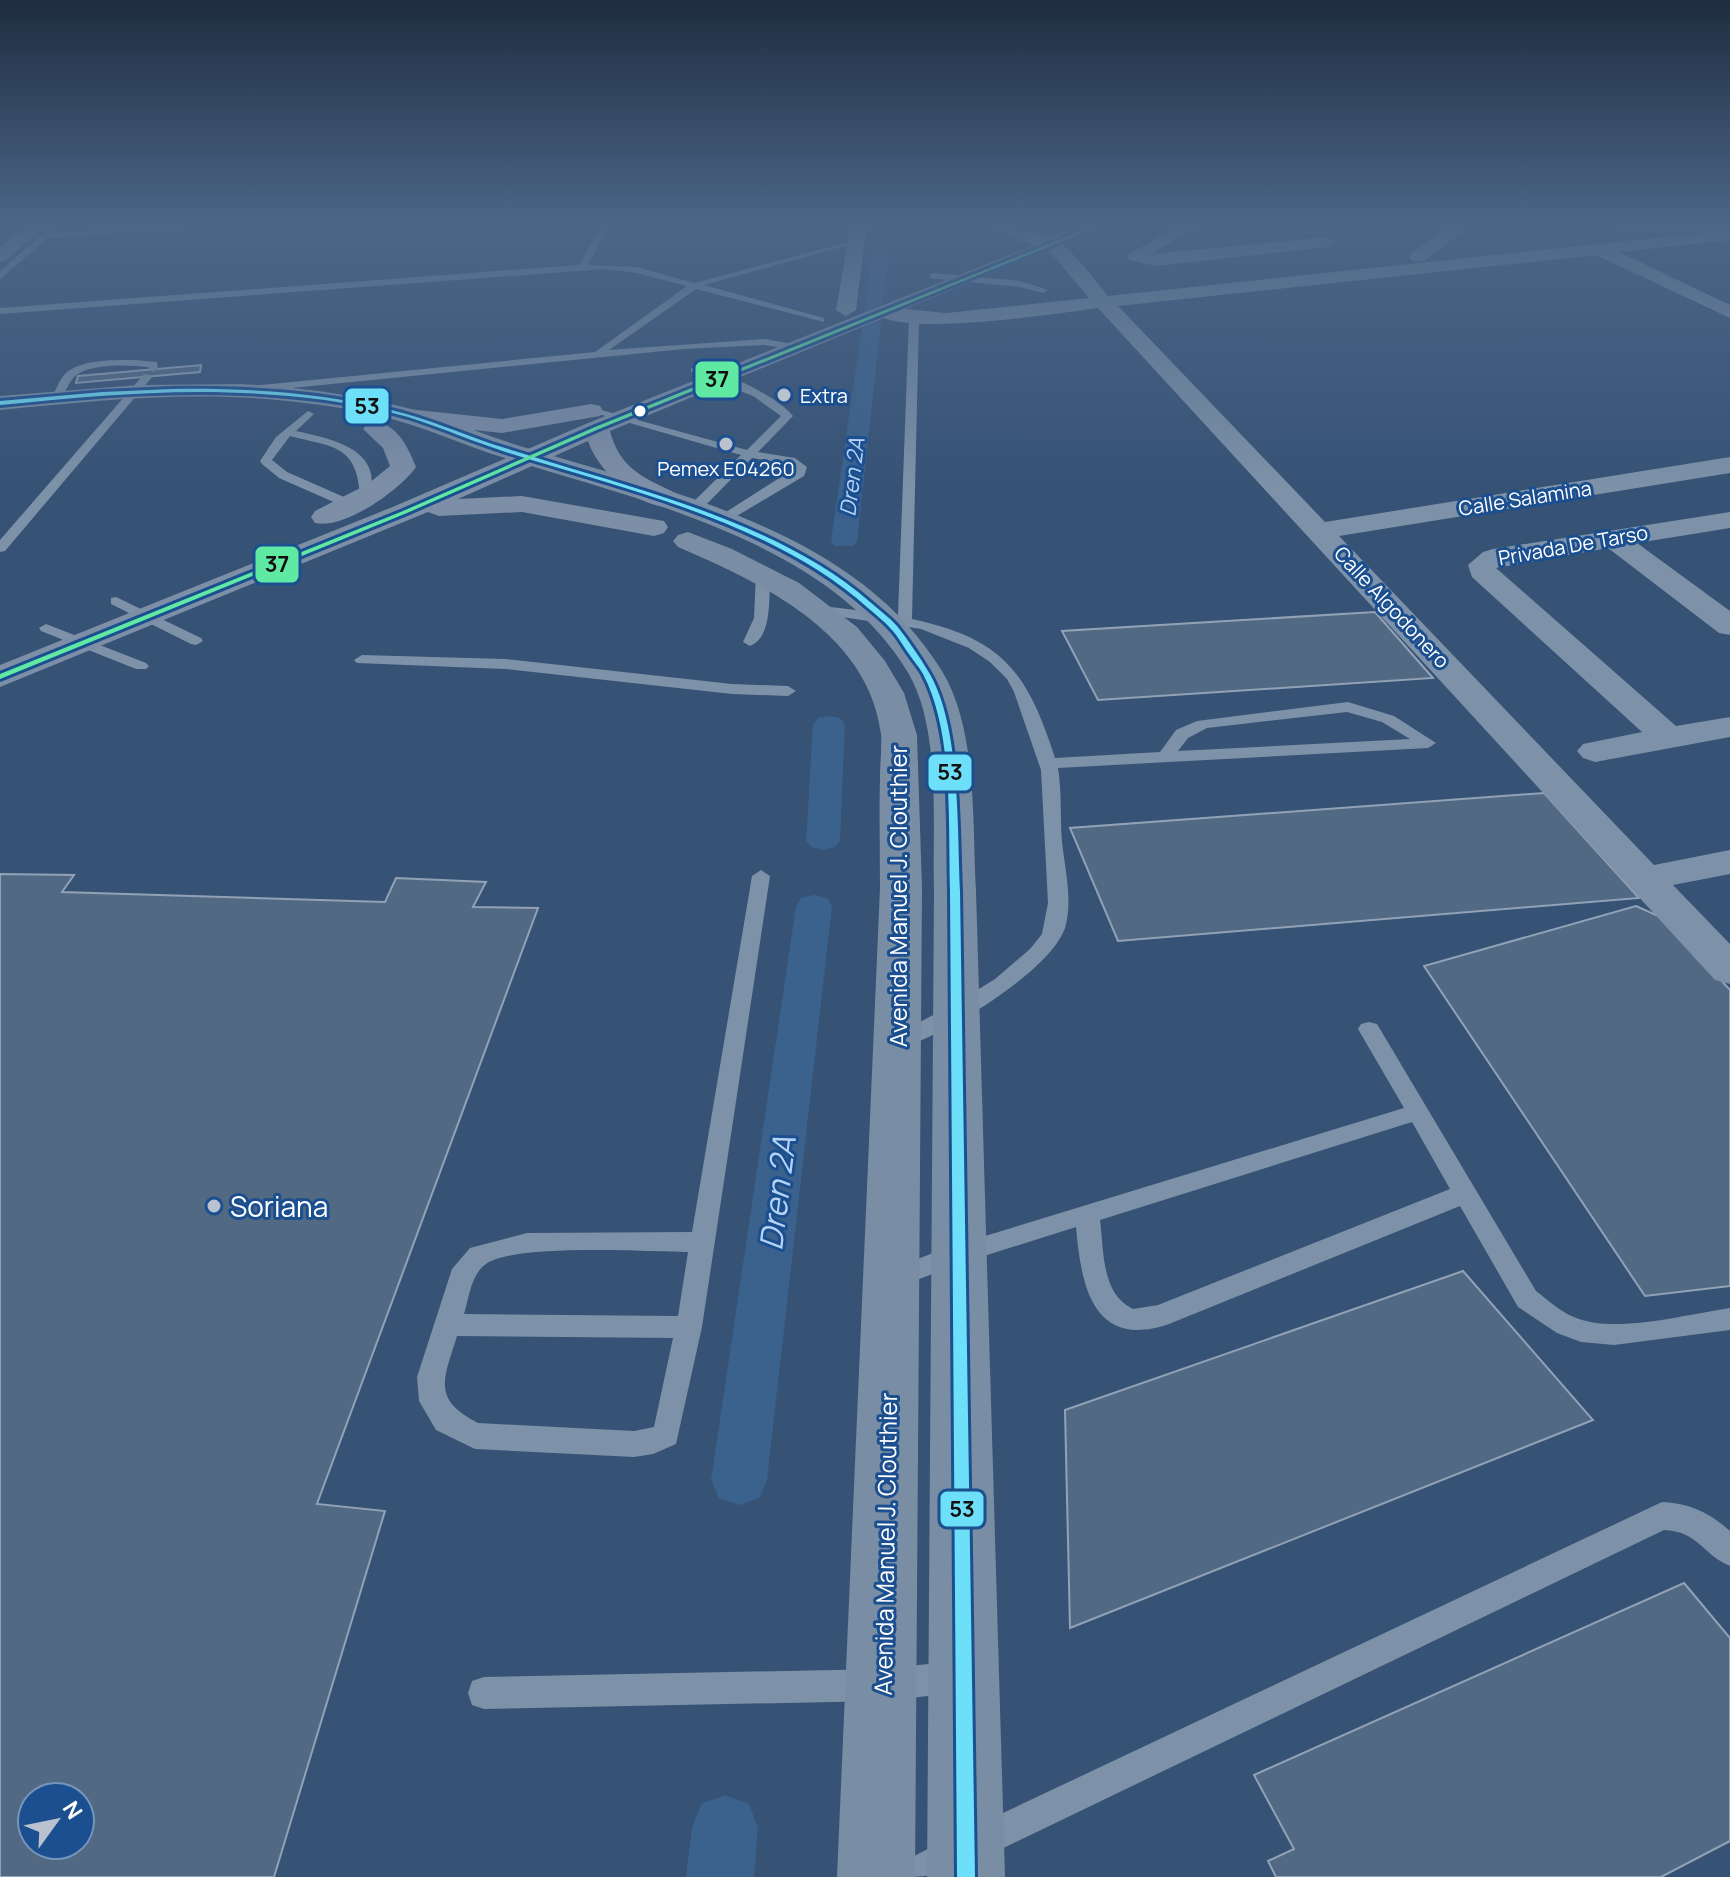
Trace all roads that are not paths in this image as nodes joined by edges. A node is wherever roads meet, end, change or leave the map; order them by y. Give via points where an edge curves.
1 (846, 310) edge
2 (658, 311) edge
3 (775, 311) edge
4 (876, 311) edge
5 (881, 311) edge
6 (1019, 311) edge
7 (1111, 311) edge
8 (914, 318) junction
9 (826, 327) junction
10 (765, 342) junction
11 (799, 348) junction
12 (598, 353) junction
13 (695, 370) junction
14 (721, 378) junction
15 (139, 387) junction
16 (231, 391) junction
17 (0, 403) edge
18 (0, 418) edge
19 (604, 419) junction
20 (392, 422) junction
21 (298, 423) junction
22 (749, 454) junction
23 (501, 459) junction
24 (1730, 465) edge
25 (347, 505) junction
26 (405, 512) junction
27 (684, 515) junction
28 (1730, 520) edge
29 (1321, 531) junction
30 (1612, 538) junction
31 (0, 548) edge
32 (763, 574) junction
33 (116, 601) junction
34 (822, 610) junction
35 (144, 617) junction
36 (893, 619) junction
37 (1730, 626) edge
38 (35, 633) joint
39 (196, 641) dead end
40 (750, 642) dead end
41 (81, 643) junction
42 (362, 660) dead end
43 (141, 666) dead end
44 (0, 677) edge
45 (788, 691) dead end
46 (1730, 727) edge
47 (1669, 738) junction
48 (1595, 751) dead end
49 (1165, 757) junction
50 (1048, 763) junction
51 (1730, 862) edge
52 (761, 876) dead end
53 (1645, 879) junction
54 (1730, 970) edge
55 (957, 1013) junction
56 (1369, 1029) dead end
57 (897, 1042) junction
58 (1417, 1112) junction
59 (1464, 1194) junction
60 (1087, 1216) junction
61 (702, 1242) junction
62 (958, 1254) junction
63 (891, 1280) junction
64 (1730, 1319) edge
65 (447, 1325) junction
66 (689, 1327) junction
67 (1730, 1551) edge
68 (963, 1676) junction
69 (882, 1685) junction
70 (484, 1693) dead end
71 (966, 1863) edge
72 (876, 1877) edge
73 (911, 1877) edge

1 - 9 main road
2 - 12 lane
3 - 9 lane
4 - 9 main road
5 - 8 street
6 - 8 street
7 - 29 street, Calle Algodonero
8 - 36 lane
9 - 10 main road
9 - 11 main road
10 - 11 lane
10 - 12 lane
10 - 13 main road
11 - 14 main road
12 - 16 lane
13 - 14 lane
13 - 19 main road
14 - 19 main road
14 - 22 lane via 780,407 787,416
15 - 16 main road, Avenida Manuel J. Clouthier
15 - 17 main road, Avenida Manuel J. Clouthier
15 - 18 main road, Avenida Manuel J. Clouthier
15 - 21 main road, Avenida Manuel J. Clouthier
15 - 31 lane
16 - 20 main road, Avenida Manuel J. Clouthier via 308,397
19 - 20 main road via 502,426
19 - 22 lane
19 - 23 main road
19 - 27 main road via 600,448 612,467
20 - 21 main road, Avenida Manuel J. Clouthier
20 - 23 main road, Avenida Manuel J. Clouthier
20 - 25 main road via 403,467 397,476
21 - 25 lane via 354,456 362,468
21 - 25 lane via 266,461 272,469
22 - 27 lane
22 - 27 lane via 791,461 801,467 800,473
23 - 25 main road
23 - 26 main road
23 - 27 main road, Avenida Manuel J. Clouthier
24 - 29 street, Calle Salamina
25 - 33 main road
26 - 27 main road via 522,504
26 - 35 main road
27 - 32 main road, Avenida Manuel J. Clouthier
27 - 36 main road, Avenida Manuel J. Clouthier via 789,550
28 - 30 street, Privada De Tarso
29 - 53 street, Calle Algodonero
30 - 37 street
30 - 47 street, Privada De Tarso via 1493,558 1482,571
32 - 34 main road, Avenida Manuel J. Clouthier
32 - 40 lane via 761,618
33 - 35 lane
33 - 38 main road
34 - 36 lane
34 - 57 main road, Avenida Manuel J. Clouthier via 869,662 887,691 898,731
35 - 39 lane
35 - 41 main road
36 - 50 lane via 946,632 1014,677
36 - 55 main road, Avenida Manuel J. Clouthier via 927,673 947,747
38 - 41 lane
41 - 43 lane
41 - 44 main road
42 - 45 lane via 505,664
46 - 47 street
47 - 48 street
49 - 49 lane via 1182,734 1203,724 1348,707 1388,719 1428,743
49 - 50 lane
50 - 55 lane via 1057,900 1054,932 1032,960
51 - 53 street
52 - 61 lane
53 - 54 street, Calle Algodonero
55 - 57 lane
55 - 62 main road, Avenida Manuel J. Clouthier
56 - 58 lane
57 - 63 main road, Avenida Manuel J. Clouthier
58 - 59 lane
58 - 60 lane
59 - 60 lane via 1160,1316 1132,1321 1113,1312 1098,1290
59 - 64 lane via 1527,1299 1580,1331 1607,1334
60 - 62 lane
61 - 65 lane via 501,1247 479,1255 465,1269
61 - 66 lane
62 - 63 lane
62 - 68 main road, Avenida Manuel J. Clouthier
63 - 69 main road, Avenida Manuel J. Clouthier
65 - 66 lane
65 - 66 lane via 431,1377 433,1401 446,1421 475,1436 634,1444 666,1435
67 - 71 lane via 1700,1523 1683,1515 1662,1516
68 - 69 lane
68 - 71 main road, Avenida Manuel J. Clouthier
69 - 70 lane
69 - 72 main road, Avenida Manuel J. Clouthier
71 - 73 lane

